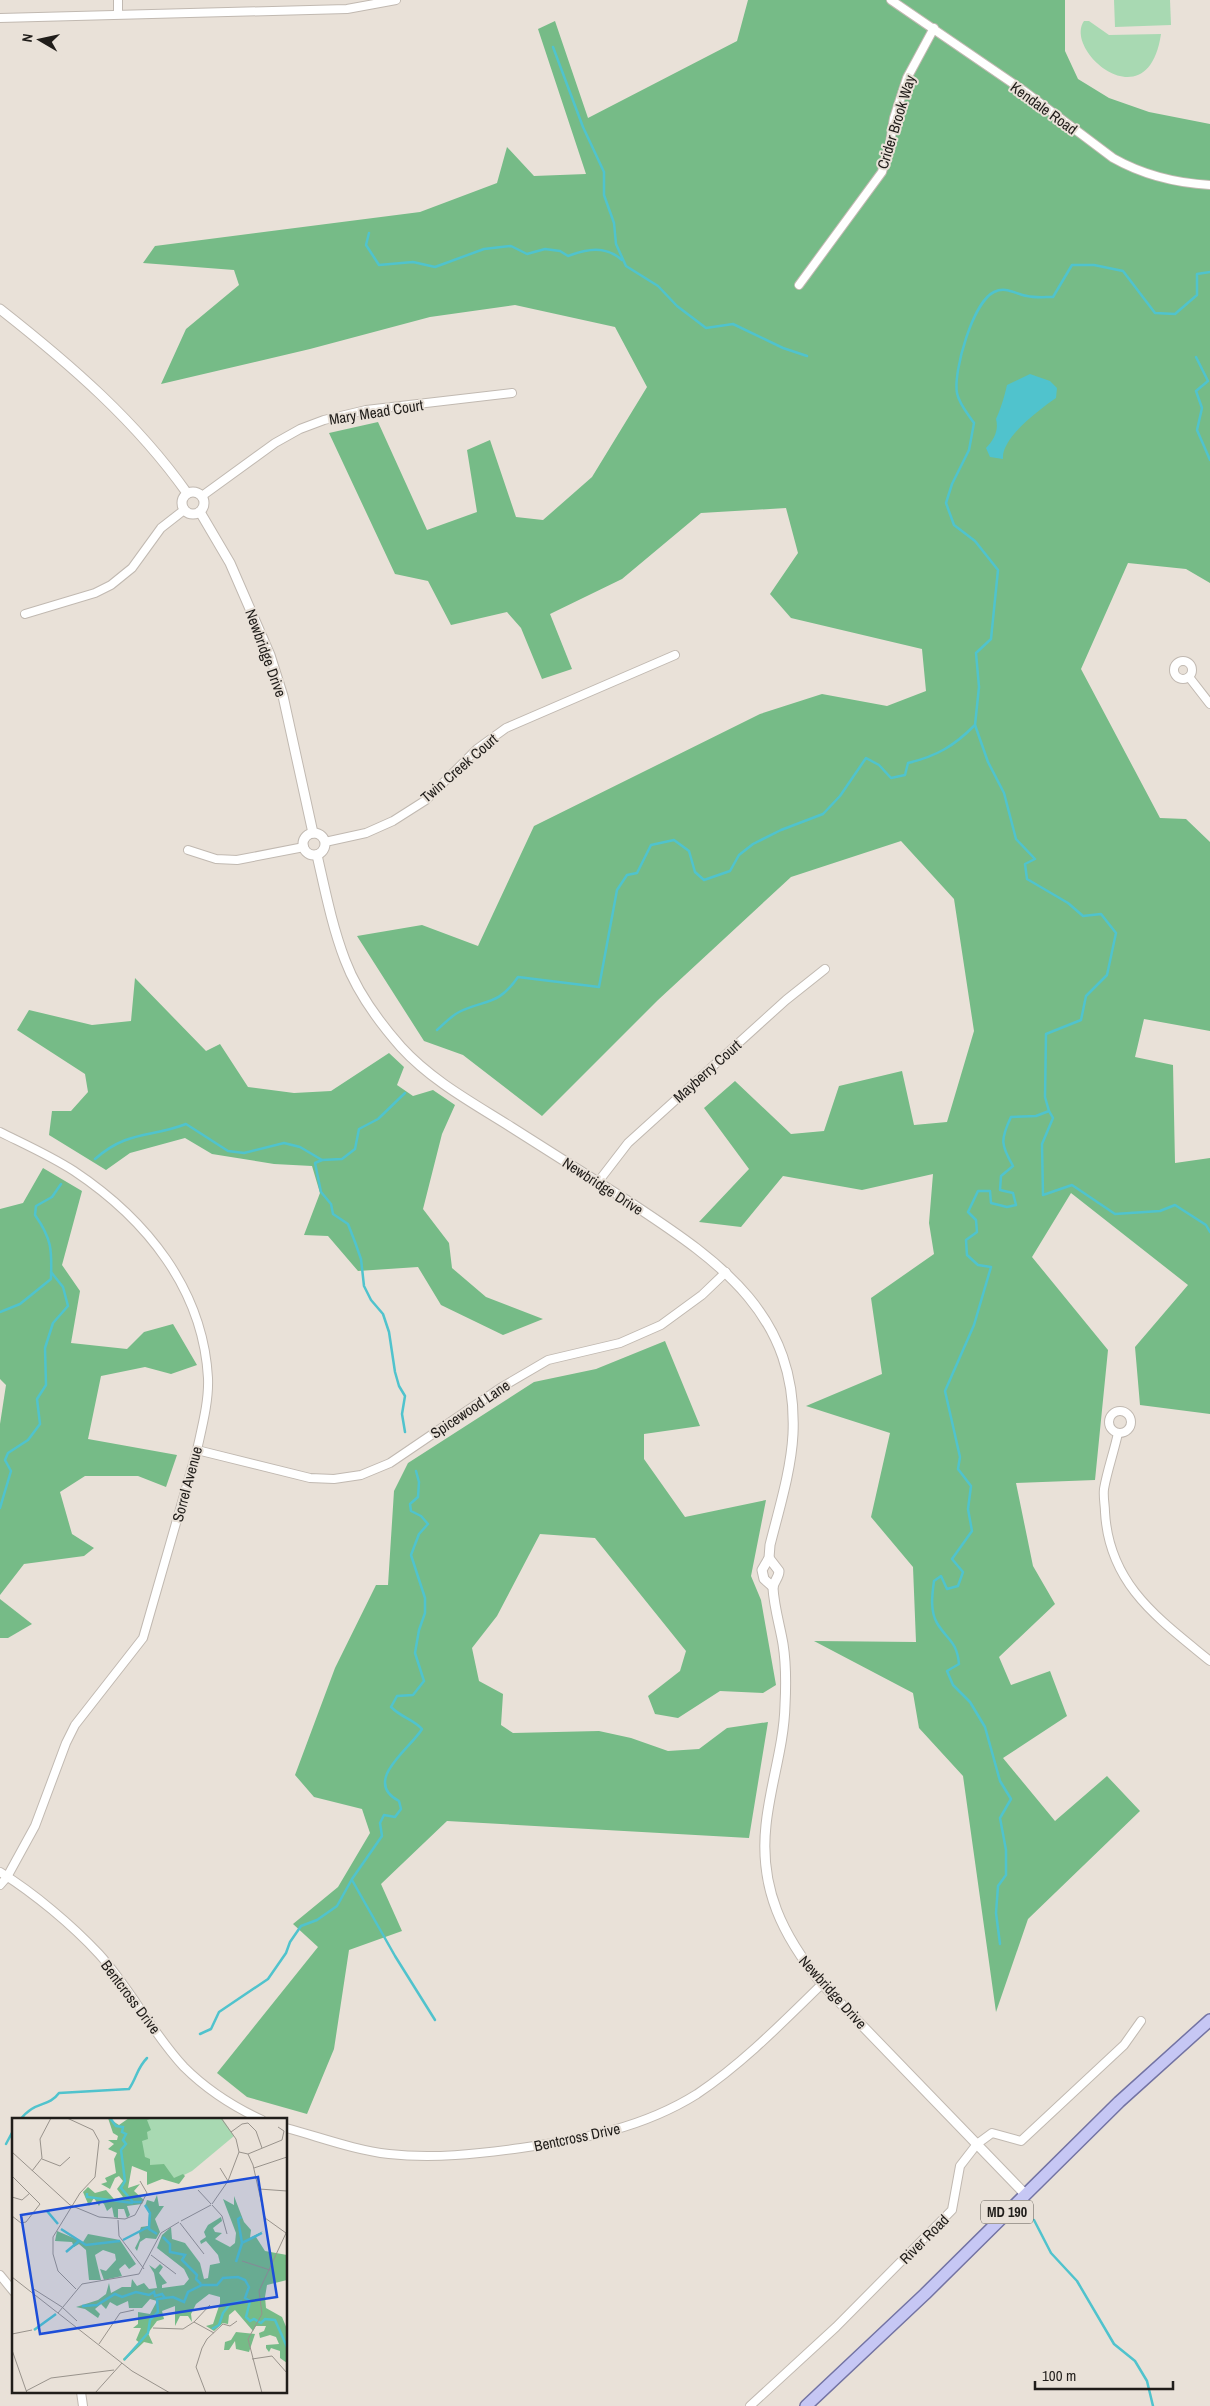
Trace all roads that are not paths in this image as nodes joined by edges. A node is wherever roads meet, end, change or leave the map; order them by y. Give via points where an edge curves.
1 (118, 0) edge
2 (396, 0) edge
3 (891, 0) edge
4 (118, 14) junction
5 (0, 18) edge
6 (934, 28) junction
7 (1210, 185) edge
8 (799, 285) dead end
9 (0, 309) edge
10 (512, 393) dead end
11 (187, 493) junction
12 (202, 496) junction
13 (184, 510) junction
14 (200, 512) junction
15 (25, 614) dead end
16 (675, 655) dead end
17 (1189, 678) dead end
18 (1210, 704) edge
19 (313, 834) junction
20 (325, 842) junction
21 (304, 847) junction
22 (188, 850) dead end
23 (317, 855) junction
24 (825, 969) dead end
25 (0, 1132) edge
26 (598, 1182) junction
27 (726, 1272) junction
28 (1118, 1433) dead end
29 (197, 1450) junction
30 (769, 1558) junction
31 (773, 1586) junction
32 (1210, 1661) edge
33 (4, 1874) edge
34 (0, 1885) edge
35 (822, 1984) junction
36 (1210, 2020) edge
37 (1142, 2021) dead end
38 (258, 2118) edge
39 (288, 2129) edge
40 (977, 2144) junction
41 (1025, 2194) junction
42 (0, 2276) edge
43 (12, 2290) edge
44 (750, 2406) edge
45 (806, 2406) edge

1 - 4 street
2 - 4 street via 347,10
3 - 6 street, Kendale Road
4 - 5 street
6 - 7 street, Kendale Road via 1121,163 1152,176
6 - 8 street, Crider Brook Way via 907,78 882,172
9 - 11 street via 60,356 119,411
10 - 12 street, Mary Mead Court via 366,410 324,420 275,443
11 - 12 street
11 - 13 street via 182,499
12 - 14 street via 204,506
13 - 14 street via 190,514
13 - 15 street via 161,528 132,568 111,585
14 - 19 street, Newbridge Drive via 230,563 270,655 283,696
16 - 20 street, Twin Creek Court via 506,728 477,749 426,800 393,821 366,832
17 - 18 street
19 - 20 street via 322,836
19 - 21 street via 305,838
20 - 23 street via 324,849
21 - 22 street via 237,860 216,859
21 - 23 street via 308,854
23 - 26 street, Newbridge Drive via 334,928 346,962 369,1006 402,1048 446,1086
24 - 26 street, Mayberry Court via 786,1000 628,1143
25 - 29 street, Sorrel Avenue via 73,1170 108,1196 145,1232 178,1276 196,1314 208,1380 204,1422
26 - 27 street, Newbridge Drive via 687,1240
27 - 29 street, Spicewood Lane via 702,1295 661,1325 620,1343 548,1360 390,1462 362,1475 334,1480 310,1478
27 - 30 street, Newbridge Drive via 751,1298 770,1329 784,1367 792,1407 789,1463
28 - 32 street via 1104,1491 1111,1547 1125,1581 1149,1608
29 - 33 street, Sorrel Avenue via 142,1638 75,1725 35,1826
30 - 31 street, Newbridge Drive via 779,1571
30 - 31 street, Newbridge Drive via 762,1573
31 - 35 street, Newbridge Drive via 784,1648 786,1705 764,1853 776,1910 799,1956
33 - 34 street, Sorrel Avenue
33 - 38 street, Bentcross Drive via 44,1904 99,1954 185,2067 210,2089
35 - 39 street, Bentcross Drive via 760,2045 722,2076 653,2116 615,2131 488,2153 434,2157 369,2151
35 - 40 street, Newbridge Drive
36 - 41 main road, MD 190 via 1119,2102
37 - 40 street, River Road via 1124,2046 1021,2141 992,2133
40 - 41 street, Newbridge Drive
40 - 44 street, River Road via 960,2166 952,2210 836,2327
41 - 45 main road, MD 190
42 - 43 street

